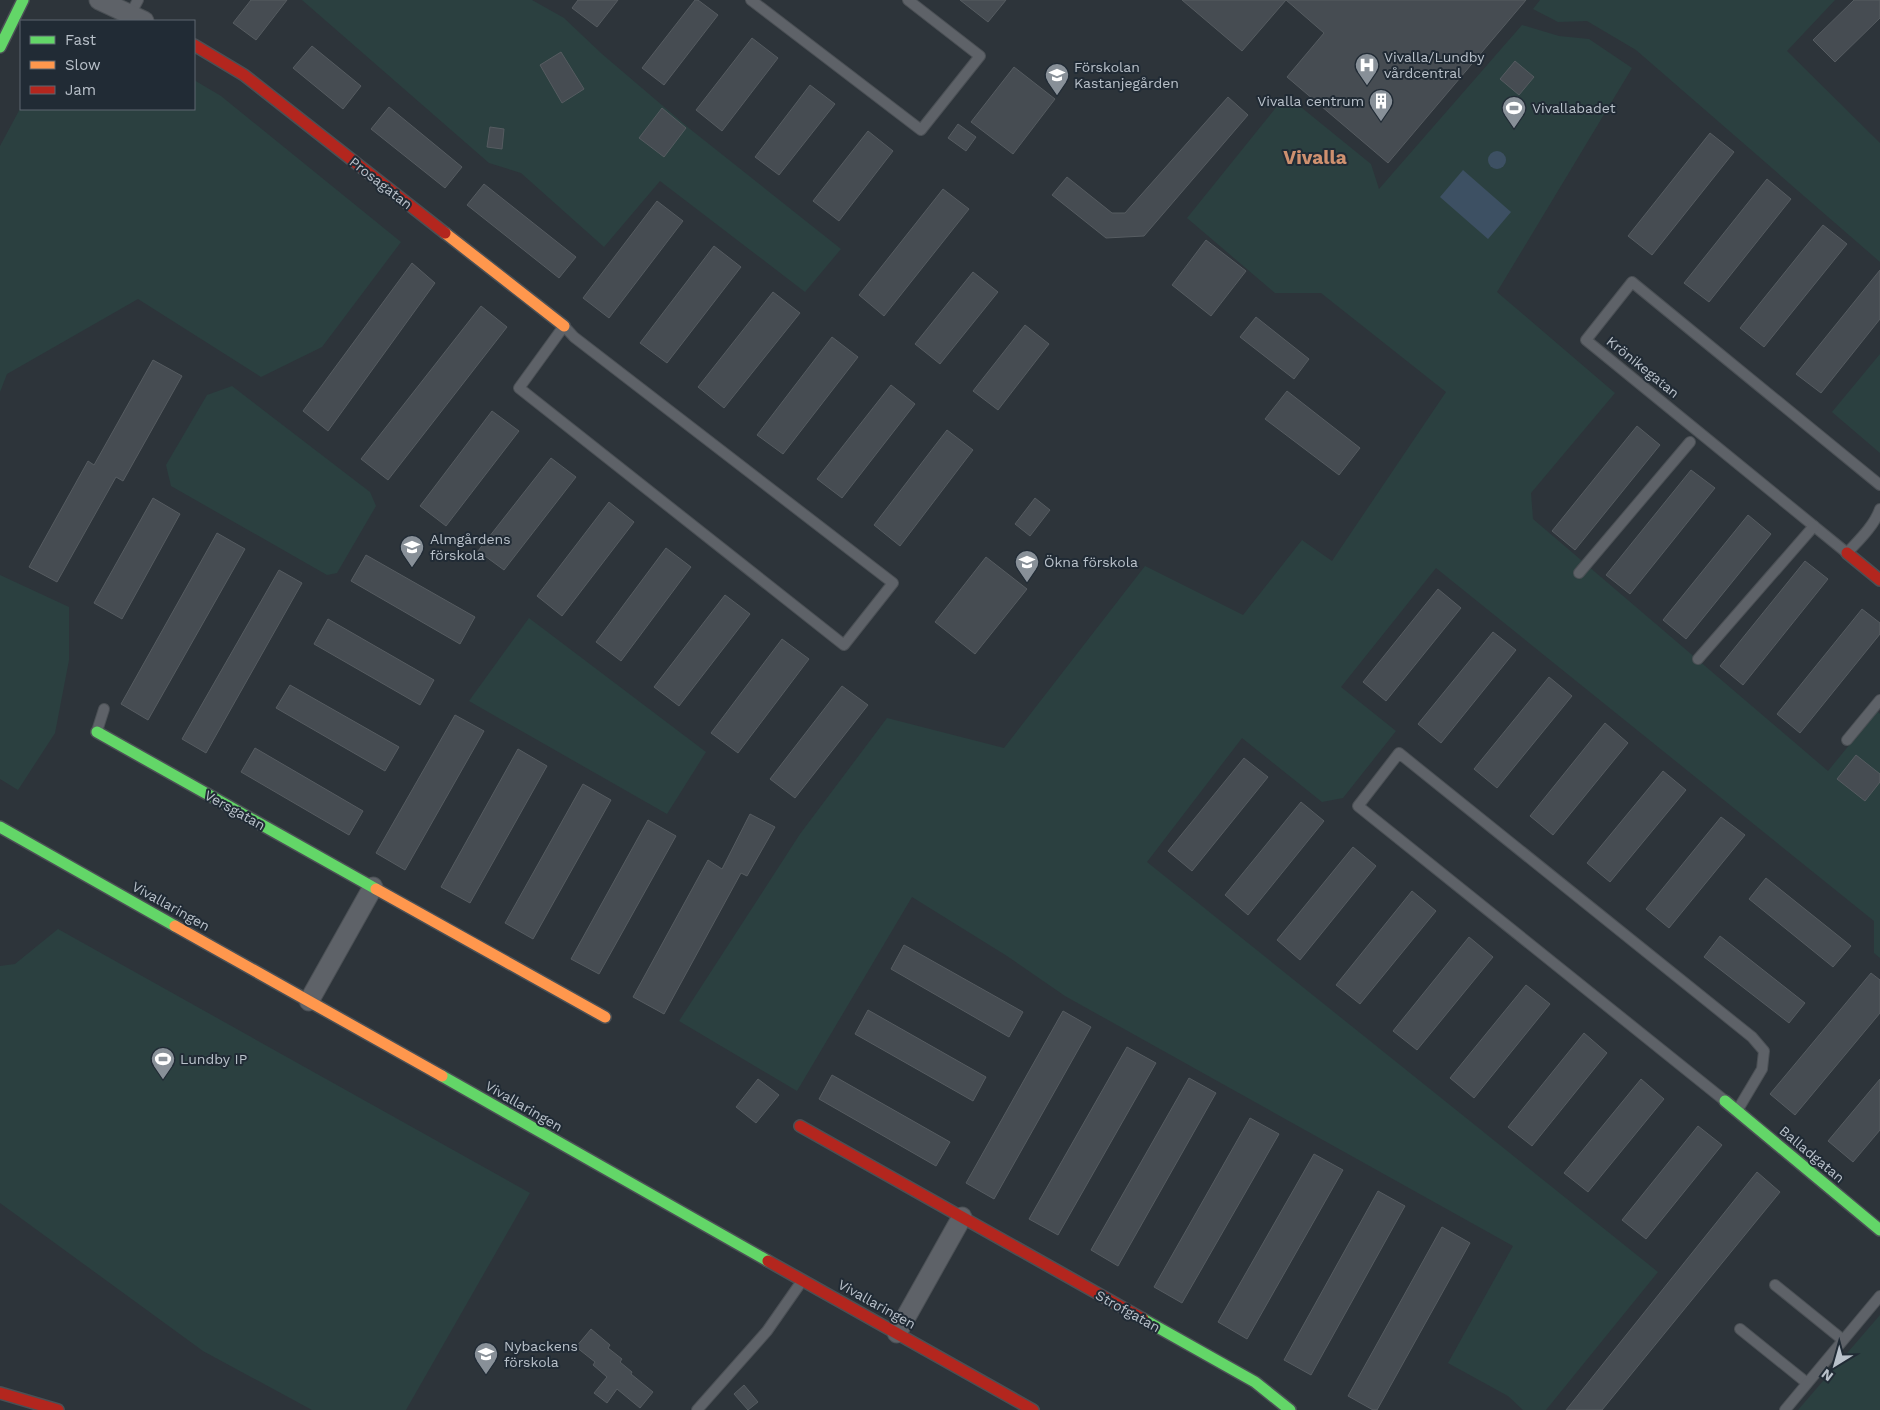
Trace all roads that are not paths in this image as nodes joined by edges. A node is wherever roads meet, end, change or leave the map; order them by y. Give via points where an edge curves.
1 (24, 0) edge
2 (99, 0) edge
3 (751, 0) edge
4 (908, 0) edge
5 (137, 12) edge
6 (195, 46) edge
7 (0, 47) edge
8 (564, 326) junction
9 (1690, 442) dead end
10 (1880, 486) edge
11 (1880, 509) edge
12 (1814, 526) junction
13 (1847, 553) junction
14 (1579, 573) dead end
15 (1880, 580) edge
16 (1698, 659) dead end
17 (1880, 700) edge
18 (104, 709) dead end
19 (97, 732) joint
20 (1847, 740) dead end
21 (0, 827) edge
22 (373, 888) junction
23 (309, 1001) junction
24 (605, 1017) dead end
25 (1724, 1101) joint
26 (1737, 1111) junction
27 (800, 1126) dead end
28 (962, 1217) junction
29 (1880, 1230) edge
30 (802, 1280) junction
31 (1775, 1285) dead end
32 (1880, 1296) edge
33 (1740, 1329) dead end
34 (897, 1333) junction
35 (1843, 1340) junction
36 (1808, 1383) junction
37 (0, 1393) edge
38 (1010, 1397) junction
39 (58, 1410) edge
40 (697, 1410) edge
41 (1002, 1410) edge
42 (1033, 1410) edge
43 (1290, 1410) edge
44 (1785, 1410) edge

1 - 7 street
2 - 5 street
3 - 4 lane via 921,130 980,56
6 - 8 street, Prosagatan via 244,75
8 - 8 lane via 519,388 844,645 893,583 574,337
9 - 14 lane
10 - 12 lane, Krönikegatan via 1632,282 1586,340
11 - 13 lane
12 - 13 lane, Krönikegatan
12 - 16 lane
13 - 15 street, Krönikegatan
17 - 20 lane
18 - 19 lane
19 - 22 street, Versgatan
21 - 23 street, Vivallaringen
22 - 23 street
22 - 24 street, Versgatan
23 - 30 street, Vivallaringen
25 - 26 street, Balladgatan
25 - 26 lane via 1358,806 1399,753 1752,1037 1764,1051 1762,1069
26 - 29 street, Balladgatan
27 - 28 street, Strofgatan
28 - 34 street
28 - 43 street, Strofgatan via 1263,1387
30 - 34 street, Vivallaringen
30 - 40 lane via 767,1331
31 - 35 lane
32 - 35 lane
33 - 36 lane
34 - 38 street, Vivallaringen
35 - 36 lane
36 - 44 lane
37 - 39 street
38 - 41 street
38 - 42 street, Vivallaringen

